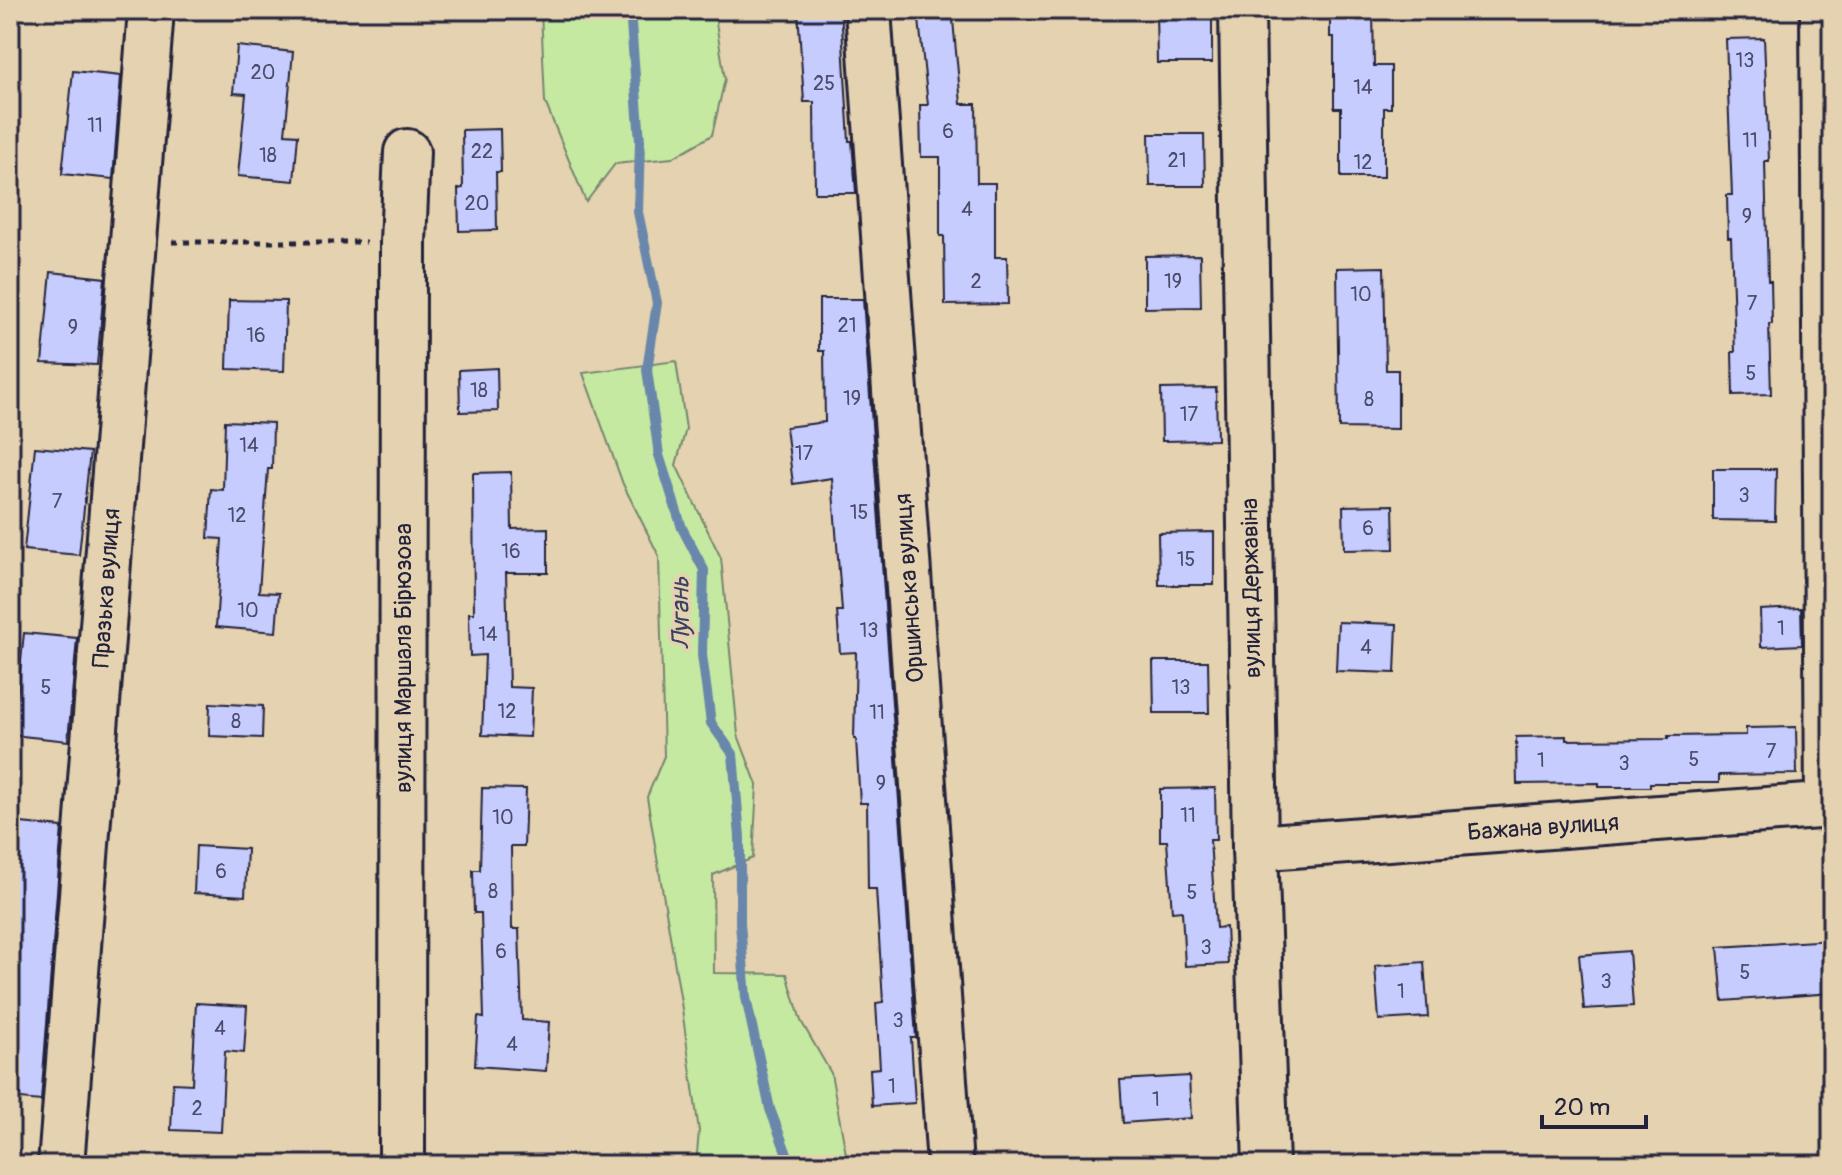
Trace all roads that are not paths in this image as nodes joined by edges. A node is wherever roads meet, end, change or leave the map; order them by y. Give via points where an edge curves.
1 (151, 10) edge
2 (868, 10) edge
3 (1242, 10) edge
4 (1823, 10) edge
5 (407, 152) dead end
6 (1830, 806) edge
7 (1255, 848) junction
8 (61, 1165) edge
9 (402, 1165) edge
10 (950, 1165) edge
11 (1266, 1165) edge

1 - 8 street, Празька вулиця
2 - 10 street, Оршинська вулиця
3 - 7 street, вулиця Державіна
4 - 6 street
5 - 9 street, вулиця Маршала Бірюзова
6 - 7 street, Бажана вулиця
7 - 11 street, вулиця Державіна

